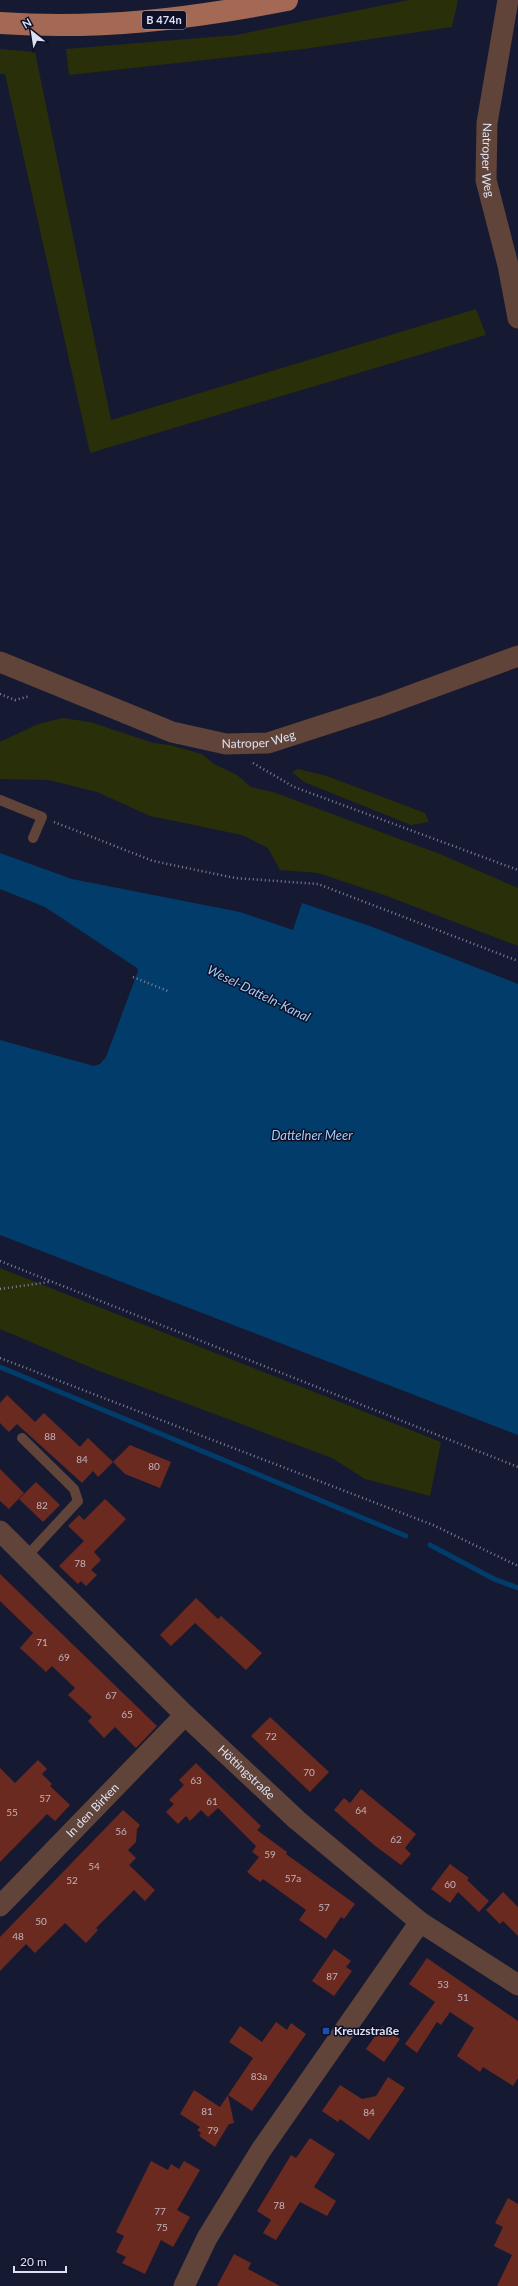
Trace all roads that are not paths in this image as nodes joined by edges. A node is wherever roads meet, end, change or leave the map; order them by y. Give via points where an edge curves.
1 (287, 0) edge
2 (508, 0) edge
3 (0, 23) edge
4 (518, 318) edge
5 (518, 656) edge
6 (0, 662) edge
7 (0, 800) edge
8 (33, 838) dead end
9 (22, 1438) dead end
10 (0, 1531) edge
11 (27, 1556) junction
12 (185, 1715) junction
13 (0, 1906) edge
14 (420, 1922) junction
15 (518, 1985) edge
16 (184, 2286) edge

1 - 3 main road, B 474n via 191,17 112,25 39,26
2 - 4 street, Natroper Weg via 487,123 486,180 508,265
5 - 6 street, Natroper Weg via 382,706 268,743 226,744 172,732
7 - 8 lane via 42,817
9 - 11 lane via 74,1489 78,1501
10 - 11 street, Höttingstraße
11 - 12 street, Höttingstraße
12 - 13 street, In den Birken
12 - 14 street, Höttingstraße via 297,1820
14 - 15 street, Höttingstraße
14 - 16 street via 261,2150 207,2238

